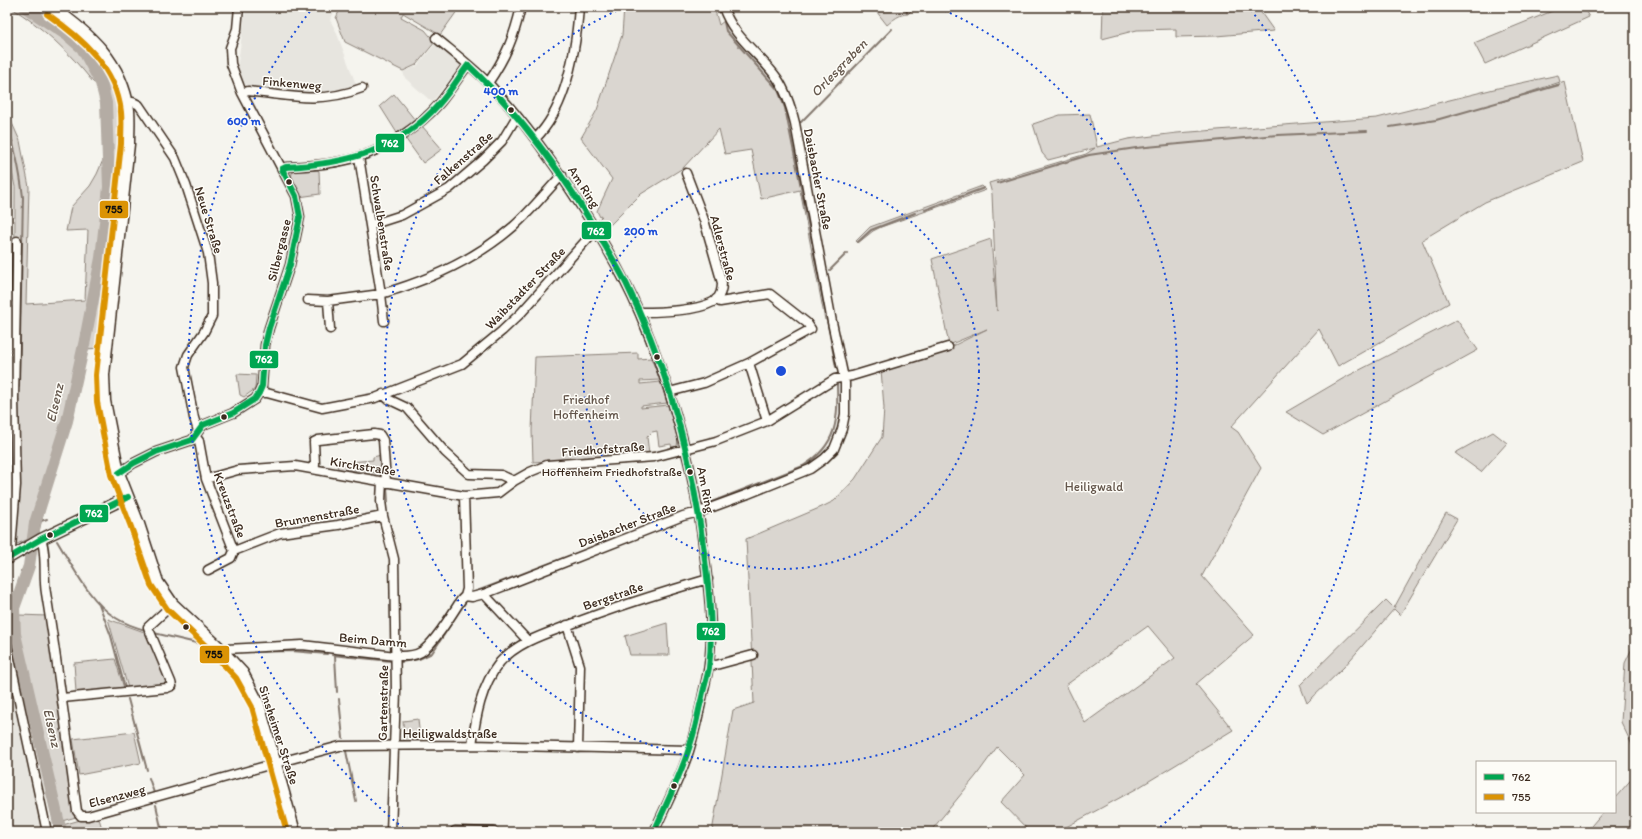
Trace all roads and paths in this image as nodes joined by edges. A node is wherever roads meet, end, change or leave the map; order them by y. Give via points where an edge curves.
1 (52, 7) edge
2 (239, 7) edge
3 (520, 7) edge
4 (579, 7) edge
5 (723, 7) edge
6 (436, 38) dead end
7 (468, 65) junction
8 (488, 83) junction
9 (362, 88) dead end
10 (242, 92) junction
11 (127, 102) junction
12 (517, 116) junction
13 (536, 138) junction
14 (359, 157) junction
15 (282, 169) junction
16 (686, 173) dead end
17 (562, 175) junction
18 (371, 225) junction
19 (597, 231) junction
20 (17, 241) dead end
21 (381, 294) junction
22 (716, 299) junction
23 (308, 300) dead end
24 (328, 301) junction
25 (640, 312) junction
26 (384, 321) dead end
27 (330, 329) dead end
28 (948, 347) dead end
29 (749, 364) junction
30 (843, 376) junction
31 (669, 392) junction
32 (259, 393) junction
33 (383, 394) junction
34 (767, 421) junction
35 (197, 434) junction
36 (686, 448) junction
37 (311, 468) junction
38 (119, 473) junction
39 (206, 479) junction
40 (384, 481) junction
41 (514, 481) junction
42 (464, 496) junction
43 (128, 497) junction
44 (699, 512) junction
45 (383, 516) junction
46 (38, 541) junction
47 (234, 551) junction
48 (15, 554) edge
49 (208, 570) dead end
50 (708, 579) junction
51 (484, 594) junction
52 (466, 596) junction
53 (173, 604) junction
54 (567, 626) junction
55 (528, 641) junction
56 (7, 645) edge
57 (222, 651) junction
58 (753, 655) dead end
59 (396, 656) junction
60 (709, 664) junction
61 (62, 698) junction
62 (394, 745) junction
63 (472, 745) junction
64 (578, 748) junction
65 (689, 750) junction
66 (276, 763) junction
67 (454, 831) edge
68 (47, 832) edge
69 (296, 832) edge
70 (392, 832) edge
71 (494, 832) edge
72 (654, 832) edge

1 - 11 main road, Sinsheimer Straße via 100,46 117,74
2 - 10 street, Silbergasse via 237,29 230,55
3 - 8 street via 510,45 502,63
4 - 13 street via 575,50 568,76 553,115 545,130
5 - 30 street, Daisbacher Straße via 736,33 777,77 791,110
6 - 7 street, Am Ring
7 - 8 street, Am Ring
7 - 14 street via 439,104 425,118 382,147
8 - 12 street, Am Ring
9 - 10 street, Finkenweg via 334,97 309,99
10 - 15 street, Silbergasse
11 - 35 street, Neue Straße via 139,104 175,158 208,253 212,283 212,316 188,355 184,367
11 - 38 main road, Sinsheimer Straße via 129,144 104,375 105,401
12 - 13 street, Am Ring
12 - 18 street, Falkenstraße via 502,141 449,189 402,215
13 - 17 street, Am Ring
14 - 15 street
14 - 18 street, Schwalbenstraße
15 - 32 street, Silbergasse via 296,196 300,217 290,265 265,346 262,386
16 - 22 street, Adlerstraße via 704,220 722,283 722,292
17 - 19 street, Am Ring
17 - 21 street via 514,226 476,255 430,278
18 - 21 street, Schwalbenstraße
19 - 25 street, Am Ring
19 - 33 street, Waibstadter Straße via 521,313 470,358 462,364
20 - 48 street via 14,400 16,484 11,549
21 - 24 street
21 - 26 street, Schwalbenstraße
22 - 25 street, Adlerstraße via 708,304 671,311
22 - 29 street via 720,302 770,294 811,329
23 - 24 street
24 - 27 street
25 - 31 street, Am Ring
28 - 30 street via 852,376
29 - 31 street via 704,383
29 - 34 street
30 - 34 street, Friedhofstraße via 834,379
30 - 44 street, Daisbacher Straße via 845,414 842,429 834,449 824,459 810,469
31 - 36 street, Am Ring
32 - 33 street, Waibstadter Straße via 322,408 375,398
32 - 35 street via 255,399 233,412 203,425
33 - 41 street via 407,408 445,452 469,474 501,475
34 - 36 street, Friedhofstraße via 716,441
35 - 38 street via 192,440 156,452
35 - 39 street, Kreuzstraße
36 - 41 street, Friedhofstraße via 654,457 547,466
36 - 44 street, Am Ring
37 - 39 street, Kirchstraße via 277,466 238,470
37 - 40 street, Kirchstraße via 326,473
37 - 40 street, Gartenstraße via 315,464 314,442 318,440 380,435 383,440 387,475
38 - 43 main road, Sinsheimer Straße
39 - 47 street, Kreuzstraße
40 - 42 street, Kirchstraße
40 - 45 street, Gartenstraße via 381,501
41 - 42 street, Kirchstraße via 498,493
42 - 52 street
43 - 46 main road
43 - 53 main road, Sinsheimer Straße via 158,582
44 - 50 street, Am Ring
44 - 51 street, Daisbacher Straße
45 - 47 street, Brunnenstraße via 280,532
45 - 59 street, Gartenstraße via 394,559
46 - 48 main road
46 - 61 street, Elsenzweg via 44,546 43,568
47 - 49 street, Kreuzstraße via 231,558
50 - 54 street, Bergstraße via 615,607
50 - 60 street, Am Ring
51 - 52 street, Daisbacher Straße
51 - 55 street
52 - 59 street, Beim Damm via 420,653
53 - 57 main road, Sinsheimer Straße
53 - 61 street via 149,630 172,686
54 - 55 street, Bergstraße
54 - 64 street via 580,666
55 - 63 street, Bergstraße via 500,662 486,685 477,712
56 - 68 street
57 - 59 street, Beim Damm via 302,645
57 - 66 main road, Sinsheimer Straße via 243,673 250,686
58 - 60 street
59 - 62 street, Gartenstraße
60 - 65 street, Am Ring
61 - 66 street, Elsenzweg via 77,811 80,816 152,799
62 - 63 street, Heiligwaldstraße
62 - 66 street, Heiligwaldstraße via 340,746
62 - 70 street, Gartenstraße
63 - 64 street, Heiligwaldstraße
64 - 65 street, Heiligwaldstraße
65 - 72 street, Am Ring
66 - 69 main road, Sinsheimer Straße
67 - 71 street

